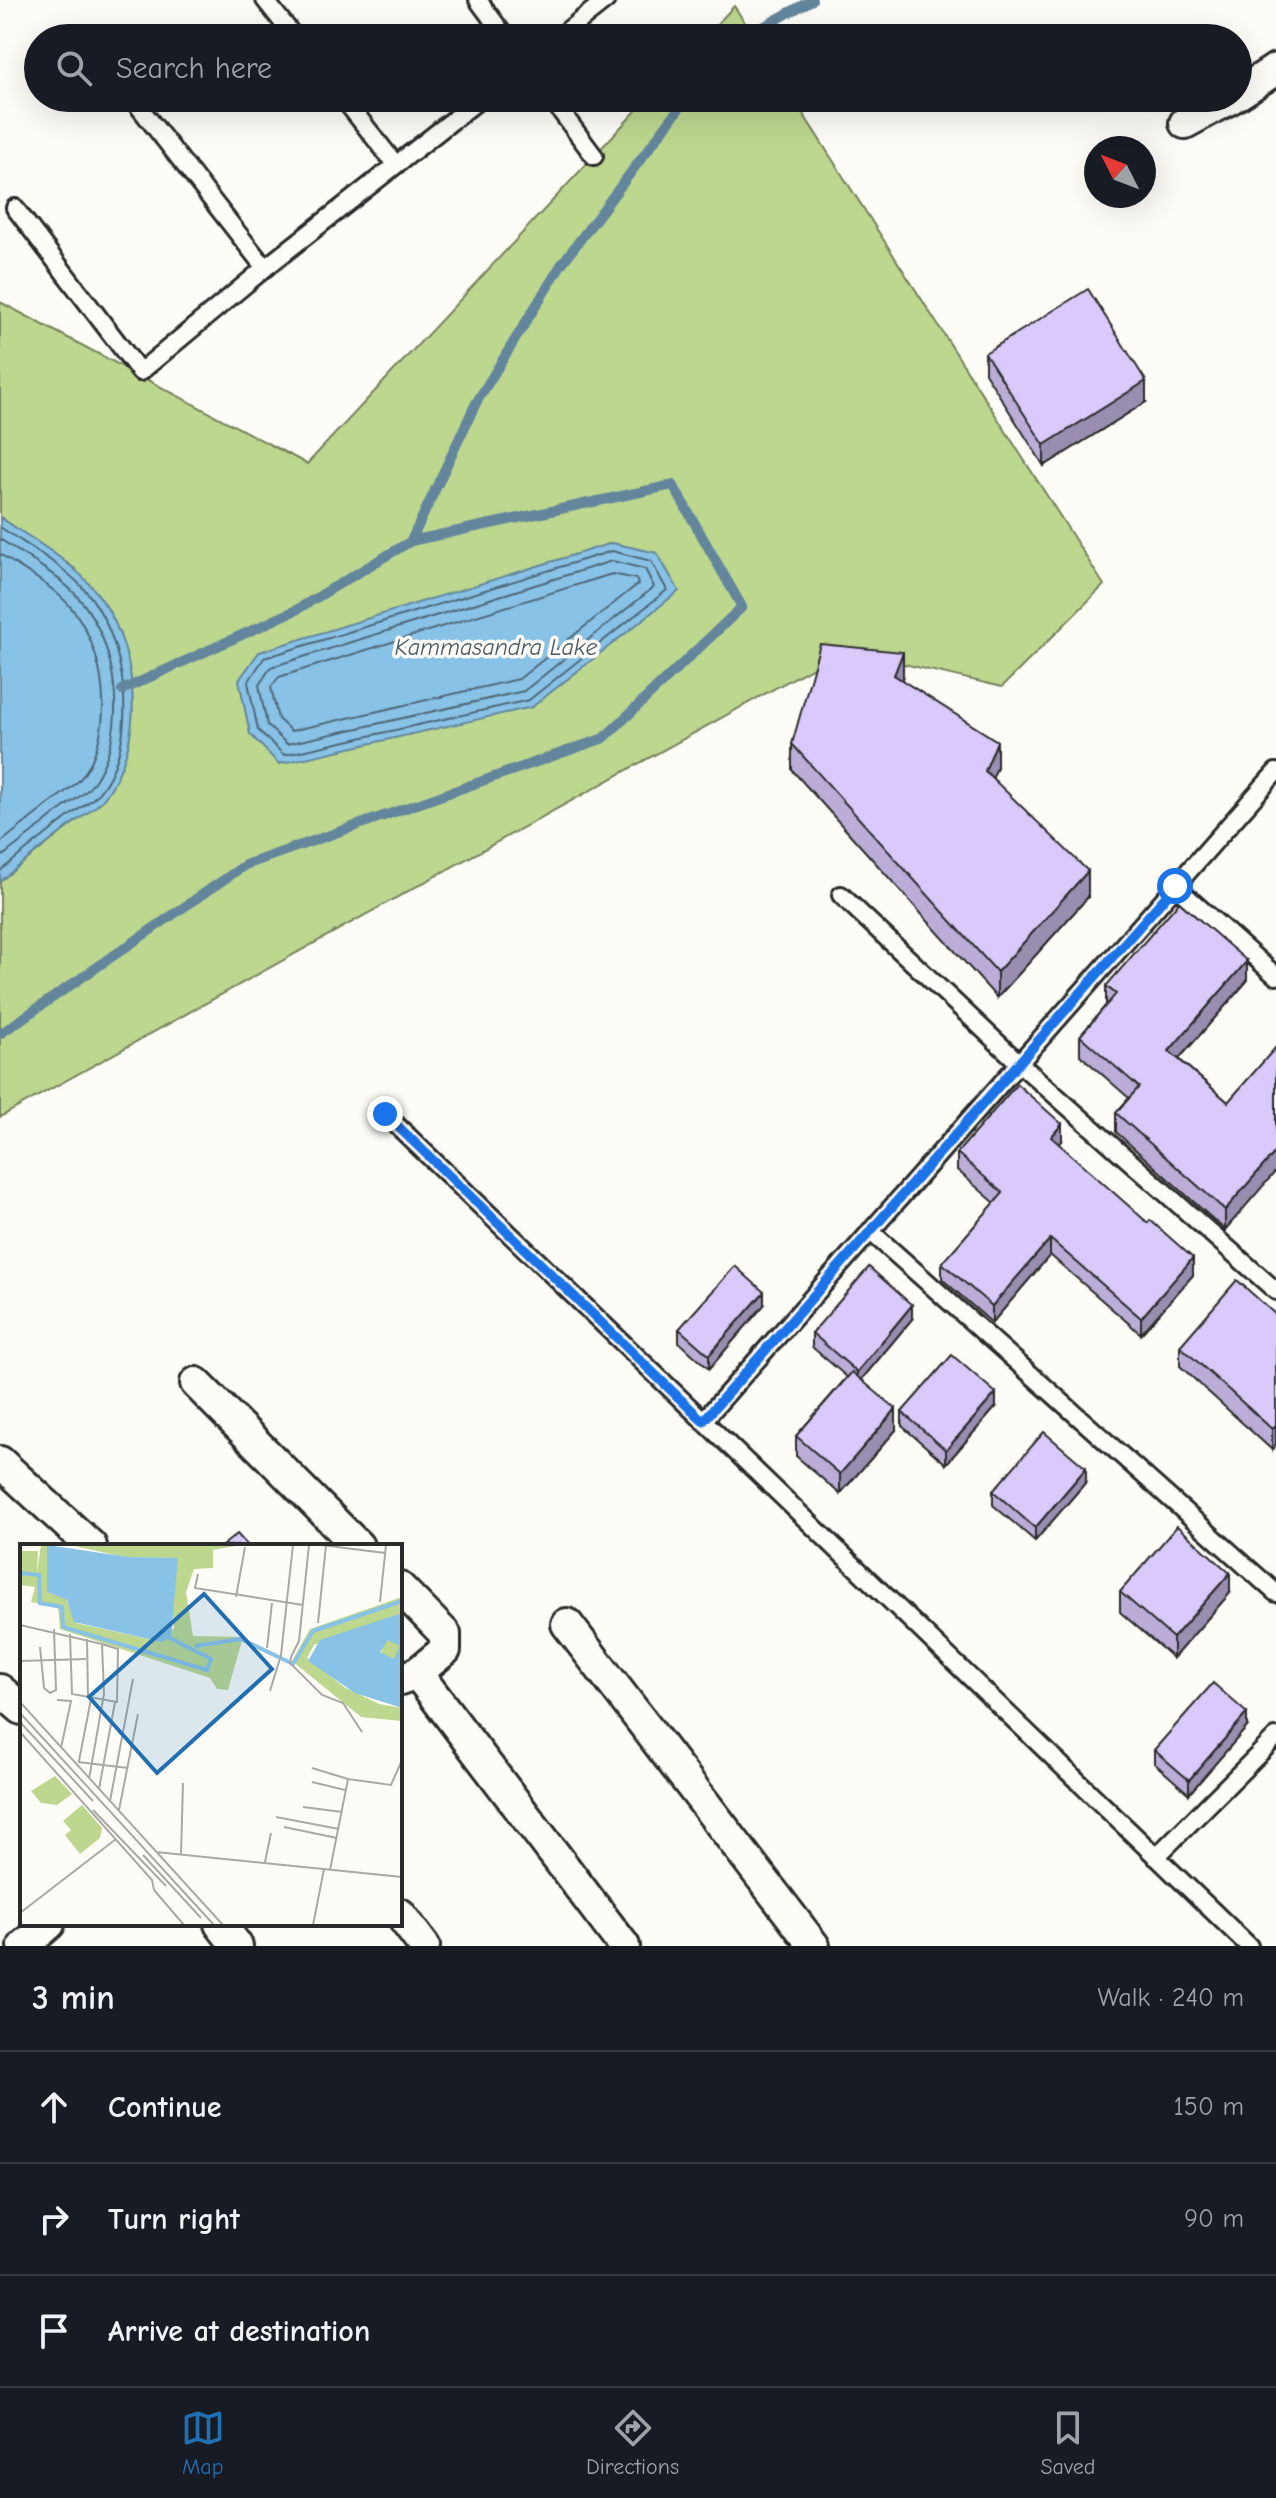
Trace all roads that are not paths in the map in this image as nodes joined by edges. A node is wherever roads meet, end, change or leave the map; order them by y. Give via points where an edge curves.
1 (265, 0) edge
2 (478, 0) edge
3 (606, 0) edge
4 (284, 24) edge
5 (496, 24) edge
6 (576, 24) edge
7 (1276, 69) edge
8 (1252, 85) edge
9 (143, 112) edge
10 (354, 112) edge
11 (463, 112) edge
12 (561, 112) edge
13 (1205, 112) edge
14 (1185, 123) dead end
15 (594, 156) dead end
16 (396, 165) junction
17 (15, 208) dead end
18 (265, 268) junction
19 (1276, 772) edge
20 (1175, 886) junction
21 (841, 895) dead end
22 (1276, 976) edge
23 (1019, 1063) junction
24 (385, 1114) dead end
25 (870, 1231) junction
26 (1276, 1291) edge
27 (196, 1383) dead end
28 (703, 1421) junction
29 (0, 1462) edge
30 (89, 1544) edge
31 (356, 1544) edge
32 (402, 1590) edge
33 (1276, 1593) edge
34 (567, 1624) dead end
35 (409, 1676) edge
36 (0, 1690) edge
37 (20, 1707) edge
38 (1276, 1737) edge
39 (1156, 1857) junction
40 (402, 1917) edge
41 (222, 1926) edge
42 (237, 1946) edge
43 (424, 1946) edge
44 (624, 1946) edge
45 (814, 1946) edge
46 (1249, 1946) edge

1 - 4 lane
2 - 5 lane
3 - 6 lane
7 - 8 street
9 - 18 lane
10 - 16 lane
11 - 16 lane
12 - 15 lane
13 - 14 street
16 - 18 lane
17 - 18 lane via 140,372
19 - 20 lane
20 - 22 lane
20 - 23 lane
21 - 23 lane
23 - 25 lane
23 - 26 lane
24 - 28 lane
25 - 28 lane
25 - 33 lane
27 - 31 street
28 - 39 lane
29 - 30 street
32 - 35 street via 445,1634 445,1650
34 - 45 street
35 - 44 street
36 - 37 street
38 - 39 lane
39 - 46 lane
40 - 43 street
41 - 42 street

